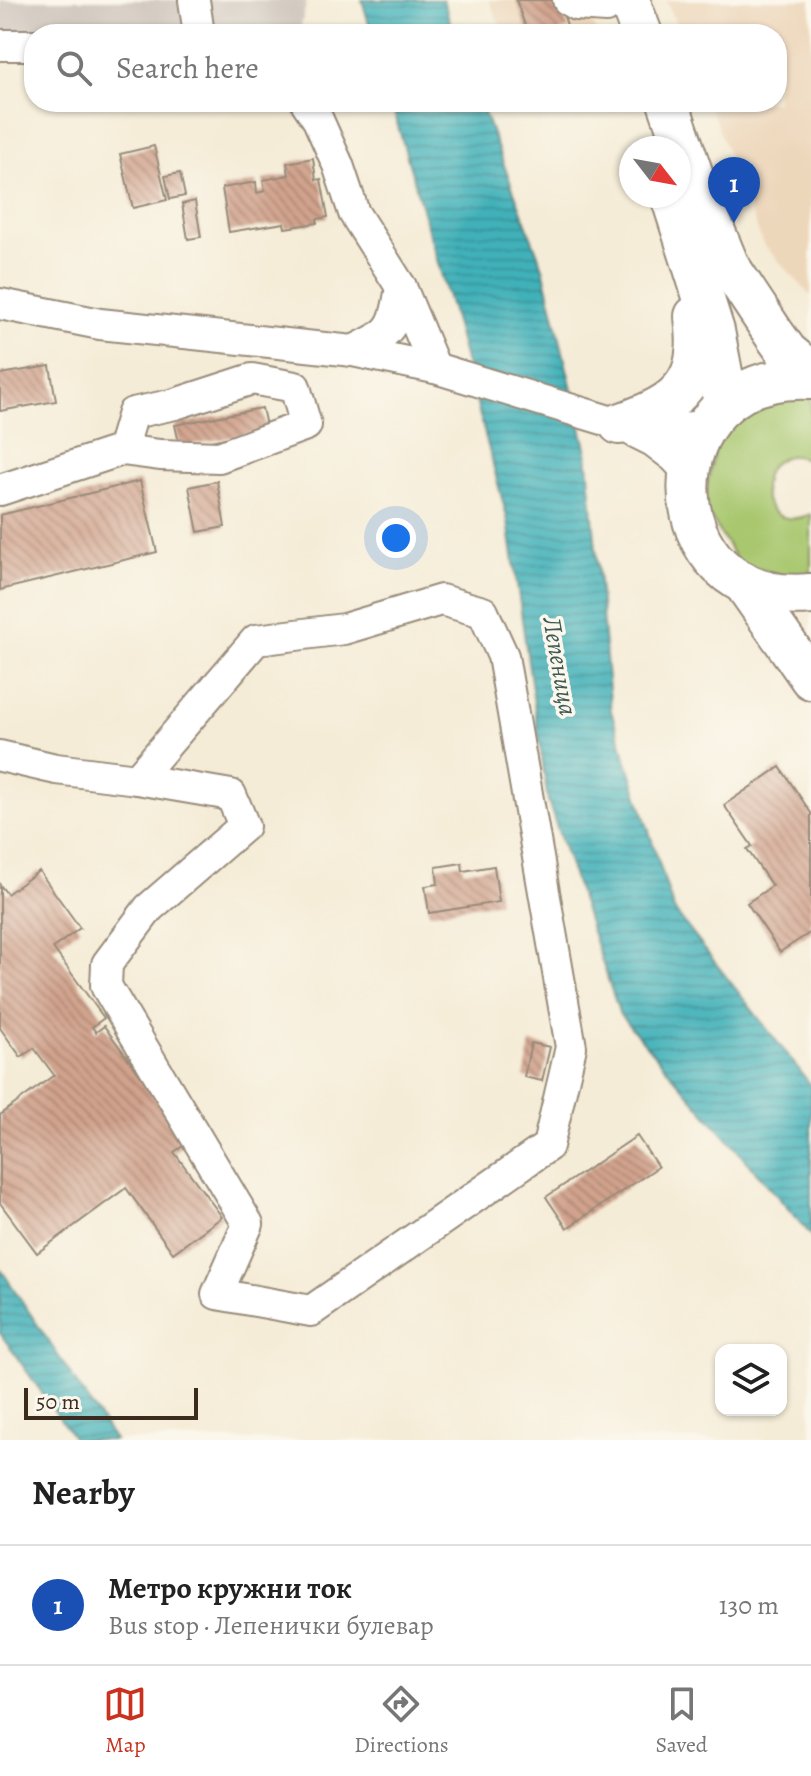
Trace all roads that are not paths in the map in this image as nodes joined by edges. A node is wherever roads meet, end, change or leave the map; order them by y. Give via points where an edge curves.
1 (194, 0) edge
2 (604, 8) edge
3 (198, 24) edge
4 (627, 24) edge
5 (0, 45) edge
6 (24, 45) edge
7 (313, 112) edge
8 (643, 112) edge
9 (671, 112) edge
10 (651, 136) edge
11 (675, 208) edge
12 (690, 252) junction
13 (401, 287) junction
14 (0, 304) edge
15 (353, 351) junction
16 (435, 368) junction
17 (811, 372) edge
18 (811, 379) edge
19 (714, 417) junction
20 (619, 424) junction
21 (122, 450) junction
22 (688, 472) junction
23 (0, 490) edge
24 (743, 582) junction
25 (811, 594) edge
26 (811, 679) edge
27 (0, 756) edge
28 (137, 779) junction

1 - 3 street
2 - 4 main road
5 - 6 street
7 - 13 street via 354,213
8 - 10 main road
9 - 17 main road via 729,266 787,352
11 - 12 main road
12 - 19 main road via 721,361 724,383
12 - 20 main road via 697,342 691,375 665,405
13 - 15 street via 396,318 386,332
13 - 16 street
14 - 15 street via 100,324
15 - 16 street
16 - 20 street
18 - 19 main road via 771,381 744,391
19 - 20 street via 681,428
19 - 22 main road
20 - 22 street via 653,441
21 - 21 street via 133,413 252,379 295,387 306,425 219,457
21 - 23 street
22 - 24 main road via 689,507 701,541
24 - 25 main road via 782,595
24 - 26 main road
27 - 28 street
28 - 28 street via 231,795 244,826 149,908 107,964 106,986 248,1224 217,1294 311,1311 548,1146 571,1047 503,656 483,612 441,600 344,629 256,640

